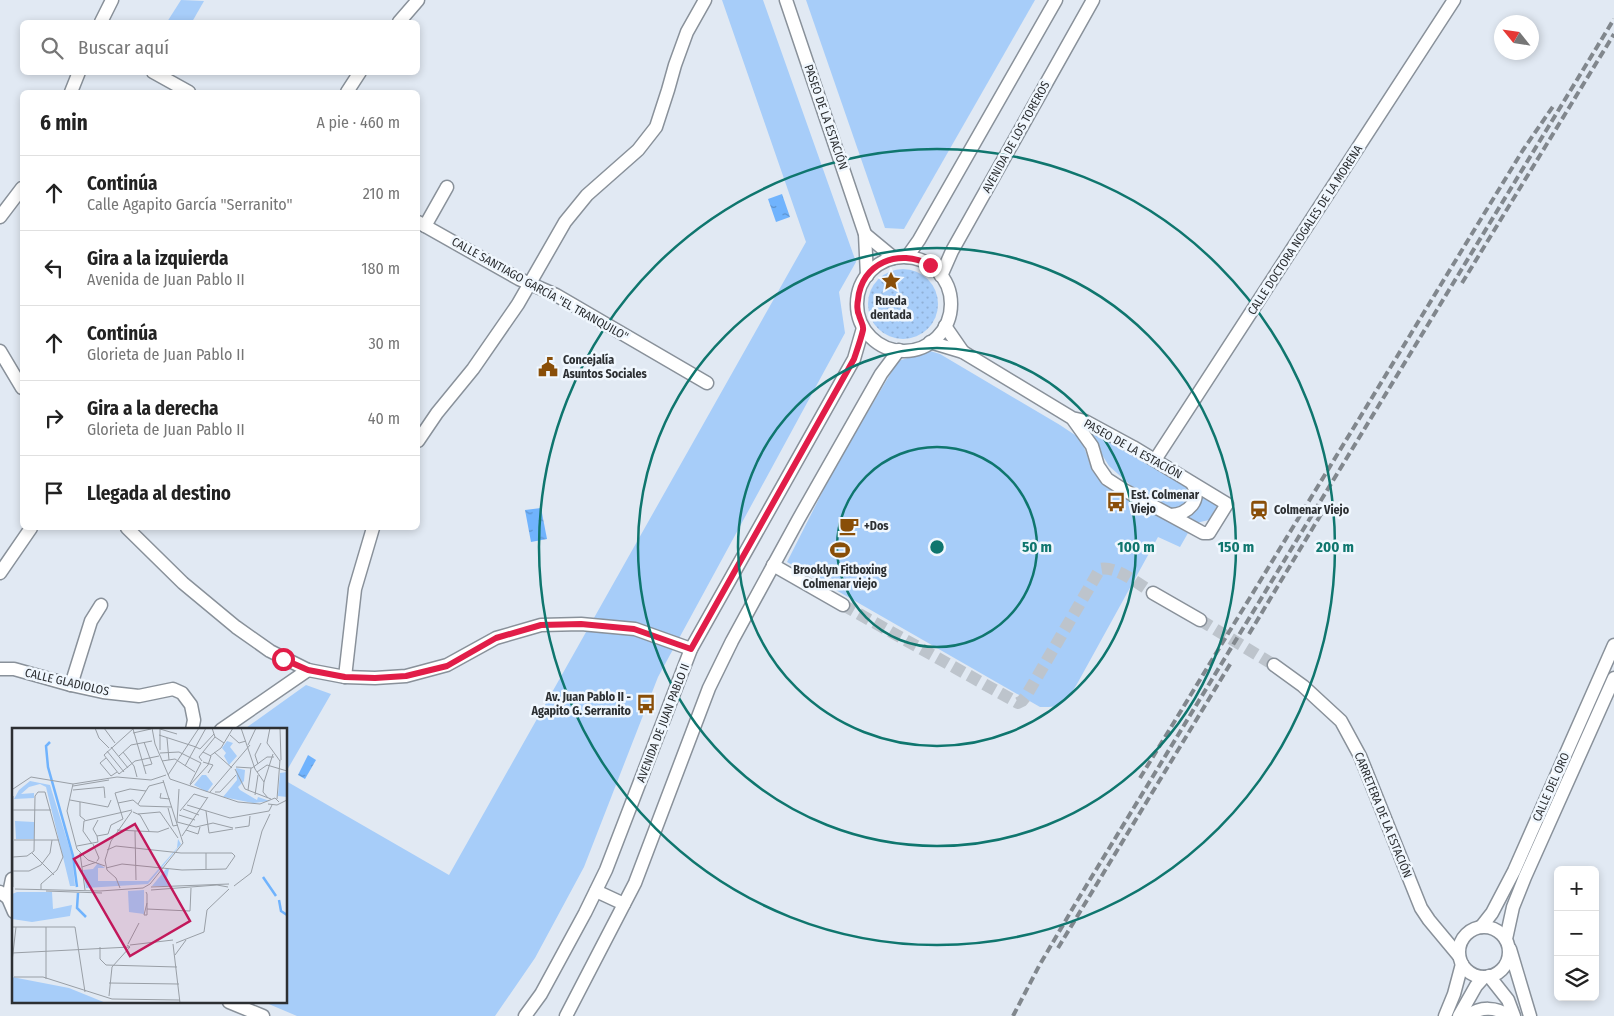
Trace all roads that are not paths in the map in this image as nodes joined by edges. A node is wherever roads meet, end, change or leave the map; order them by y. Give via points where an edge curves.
1 (112, 0) edge
2 (418, 0) edge
3 (705, 0) edge
4 (786, 0) edge
5 (1056, 0) edge
6 (1093, 0) edge
7 (1454, 0) edge
8 (102, 20) edge
9 (401, 20) edge
10 (78, 75) edge
11 (158, 75) edge
12 (358, 75) edge
13 (72, 90) edge
14 (185, 90) edge
15 (348, 90) edge
16 (447, 187) dead end
17 (20, 191) edge
18 (0, 217) edge
19 (421, 224) edge
20 (865, 234) junction
21 (907, 257) junction
22 (894, 258) junction
23 (867, 276) junction
24 (941, 276) junction
25 (530, 284) junction
26 (945, 326) junction
27 (863, 328) junction
28 (930, 342) junction
29 (899, 350) junction
30 (0, 351) edge
31 (963, 352) junction
32 (707, 383) dead end
33 (20, 385) edge
34 (1072, 418) junction
35 (420, 438) edge
36 (1155, 460) junction
37 (1192, 483) junction
38 (1171, 515) junction
39 (30, 530) edge
40 (131, 530) edge
41 (372, 530) edge
42 (773, 565) junction
43 (0, 573) edge
44 (1153, 593) tunnel mouth
45 (101, 605) dead end
46 (843, 605) tunnel mouth
47 (1200, 620) tunnel mouth
48 (1614, 644) edge
49 (691, 649) junction
50 (283, 659) junction
51 (1274, 665) tunnel mouth
52 (0, 668) edge
53 (308, 670) junction
54 (345, 677) junction
55 (1614, 678) edge
56 (71, 685) junction
57 (281, 689) junction
58 (192, 728) edge
59 (224, 728) edge
60 (9, 880) edge
61 (596, 891) junction
62 (3, 899) edge
63 (624, 904) junction
64 (12, 910) edge
65 (1481, 926) junction
66 (1439, 931) junction
67 (1464, 936) junction
68 (1508, 942) junction
69 (1461, 960) junction
70 (1487, 977) junction
71 (235, 1004) edge
72 (263, 1016) edge
73 (525, 1016) edge
74 (566, 1016) edge
75 (1445, 1016) edge
76 (1459, 1016) edge
77 (1468, 1016) edge
78 (1509, 1016) edge
79 (1514, 1016) edge
80 (1530, 1016) edge

1 - 8 street
2 - 9 street
3 - 25 street via 687,32 656,126 638,150 587,195 571,215
4 - 20 street, PASEO DE LA ESTACIÓN
5 - 21 street
6 - 24 street, AVENIDA DE LOS TOREROS
7 - 36 street, CALLE DOCTORA NOGALES DE LA MORENA
10 - 13 street
11 - 14 street
12 - 15 street
16 - 19 street, CALLE SANTIAGO GARCÍA "EL TRANQUILO"
17 - 18 street
19 - 25 street, CALLE SANTIAGO GARCÍA "EL TRANQUILO"
20 - 22 street
20 - 23 street, PASEO DE LA ESTACIÓN
21 - 22 street
21 - 24 street via 922,261
22 - 23 street via 883,262
23 - 27 street via 857,301
24 - 26 street via 947,285 950,301
25 - 32 street, CALLE SANTIAGO GARCÍA "EL TRANQUILO" via 556,295
25 - 35 street via 473,369
26 - 28 street
26 - 31 street, PASEO DE LA ESTACIÓN
27 - 29 street via 875,341
27 - 49 street, AVENIDA DE JUAN PABLO II via 854,359
28 - 29 street via 915,349
28 - 31 street, PASEO DE LA ESTACIÓN
29 - 42 street via 881,374
30 - 33 street
31 - 34 street, PASEO DE LA ESTACIÓN
34 - 36 street, PASEO DE LA ESTACIÓN via 1085,420
34 - 38 street, PASEO DE LA ESTACIÓN via 1089,442 1107,479
36 - 37 street, PASEO DE LA ESTACIÓN
37 - 38 street, PASEO DE LA ESTACIÓN via 1196,492 1190,508 1179,515
37 - 38 street, PASEO DE LA ESTACIÓN via 1227,504 1209,533 1203,533
39 - 43 street
40 - 50 street via 184,583 236,627
41 - 54 street via 355,589
42 - 46 street
42 - 63 street via 710,688
44 - 47 street
45 - 56 street via 91,621
48 - 65 street, CALLE DEL ORO via 1514,871 1492,913
49 - 54 street via 634,629 581,624 541,625 496,638 447,666 406,676
49 - 61 street, AVENIDA DE JUAN PABLO II
50 - 53 street
50 - 57 street via 285,678
51 - 66 street, CARRETERA DE LA ESTACIÓN via 1341,721 1360,756 1422,908
52 - 56 street, CALLE GLADIOLOS
53 - 54 street
53 - 57 street
55 - 68 street, CALLE DEL ORO via 1519,892 1513,907
56 - 58 street, CALLE GLADIOLOS via 139,696 173,689 182,693 191,705
57 - 59 street
60 - 62 street
61 - 63 street
61 - 73 street, AVENIDA DE JUAN PABLO II via 541,994
62 - 64 street
63 - 74 street
65 - 67 street
65 - 68 street via 1496,929
66 - 67 street
66 - 69 street, CARRETERA DE LA ESTACIÓN
67 - 69 street via 1459,949
68 - 70 street via 1507,962 1497,973
68 - 80 street
69 - 70 street via 1472,974
69 - 75 street via 1454,994
70 - 76 street via 1476,986
70 - 79 street via 1508,1000
71 - 72 street
77 - 78 street via 1487,1008

